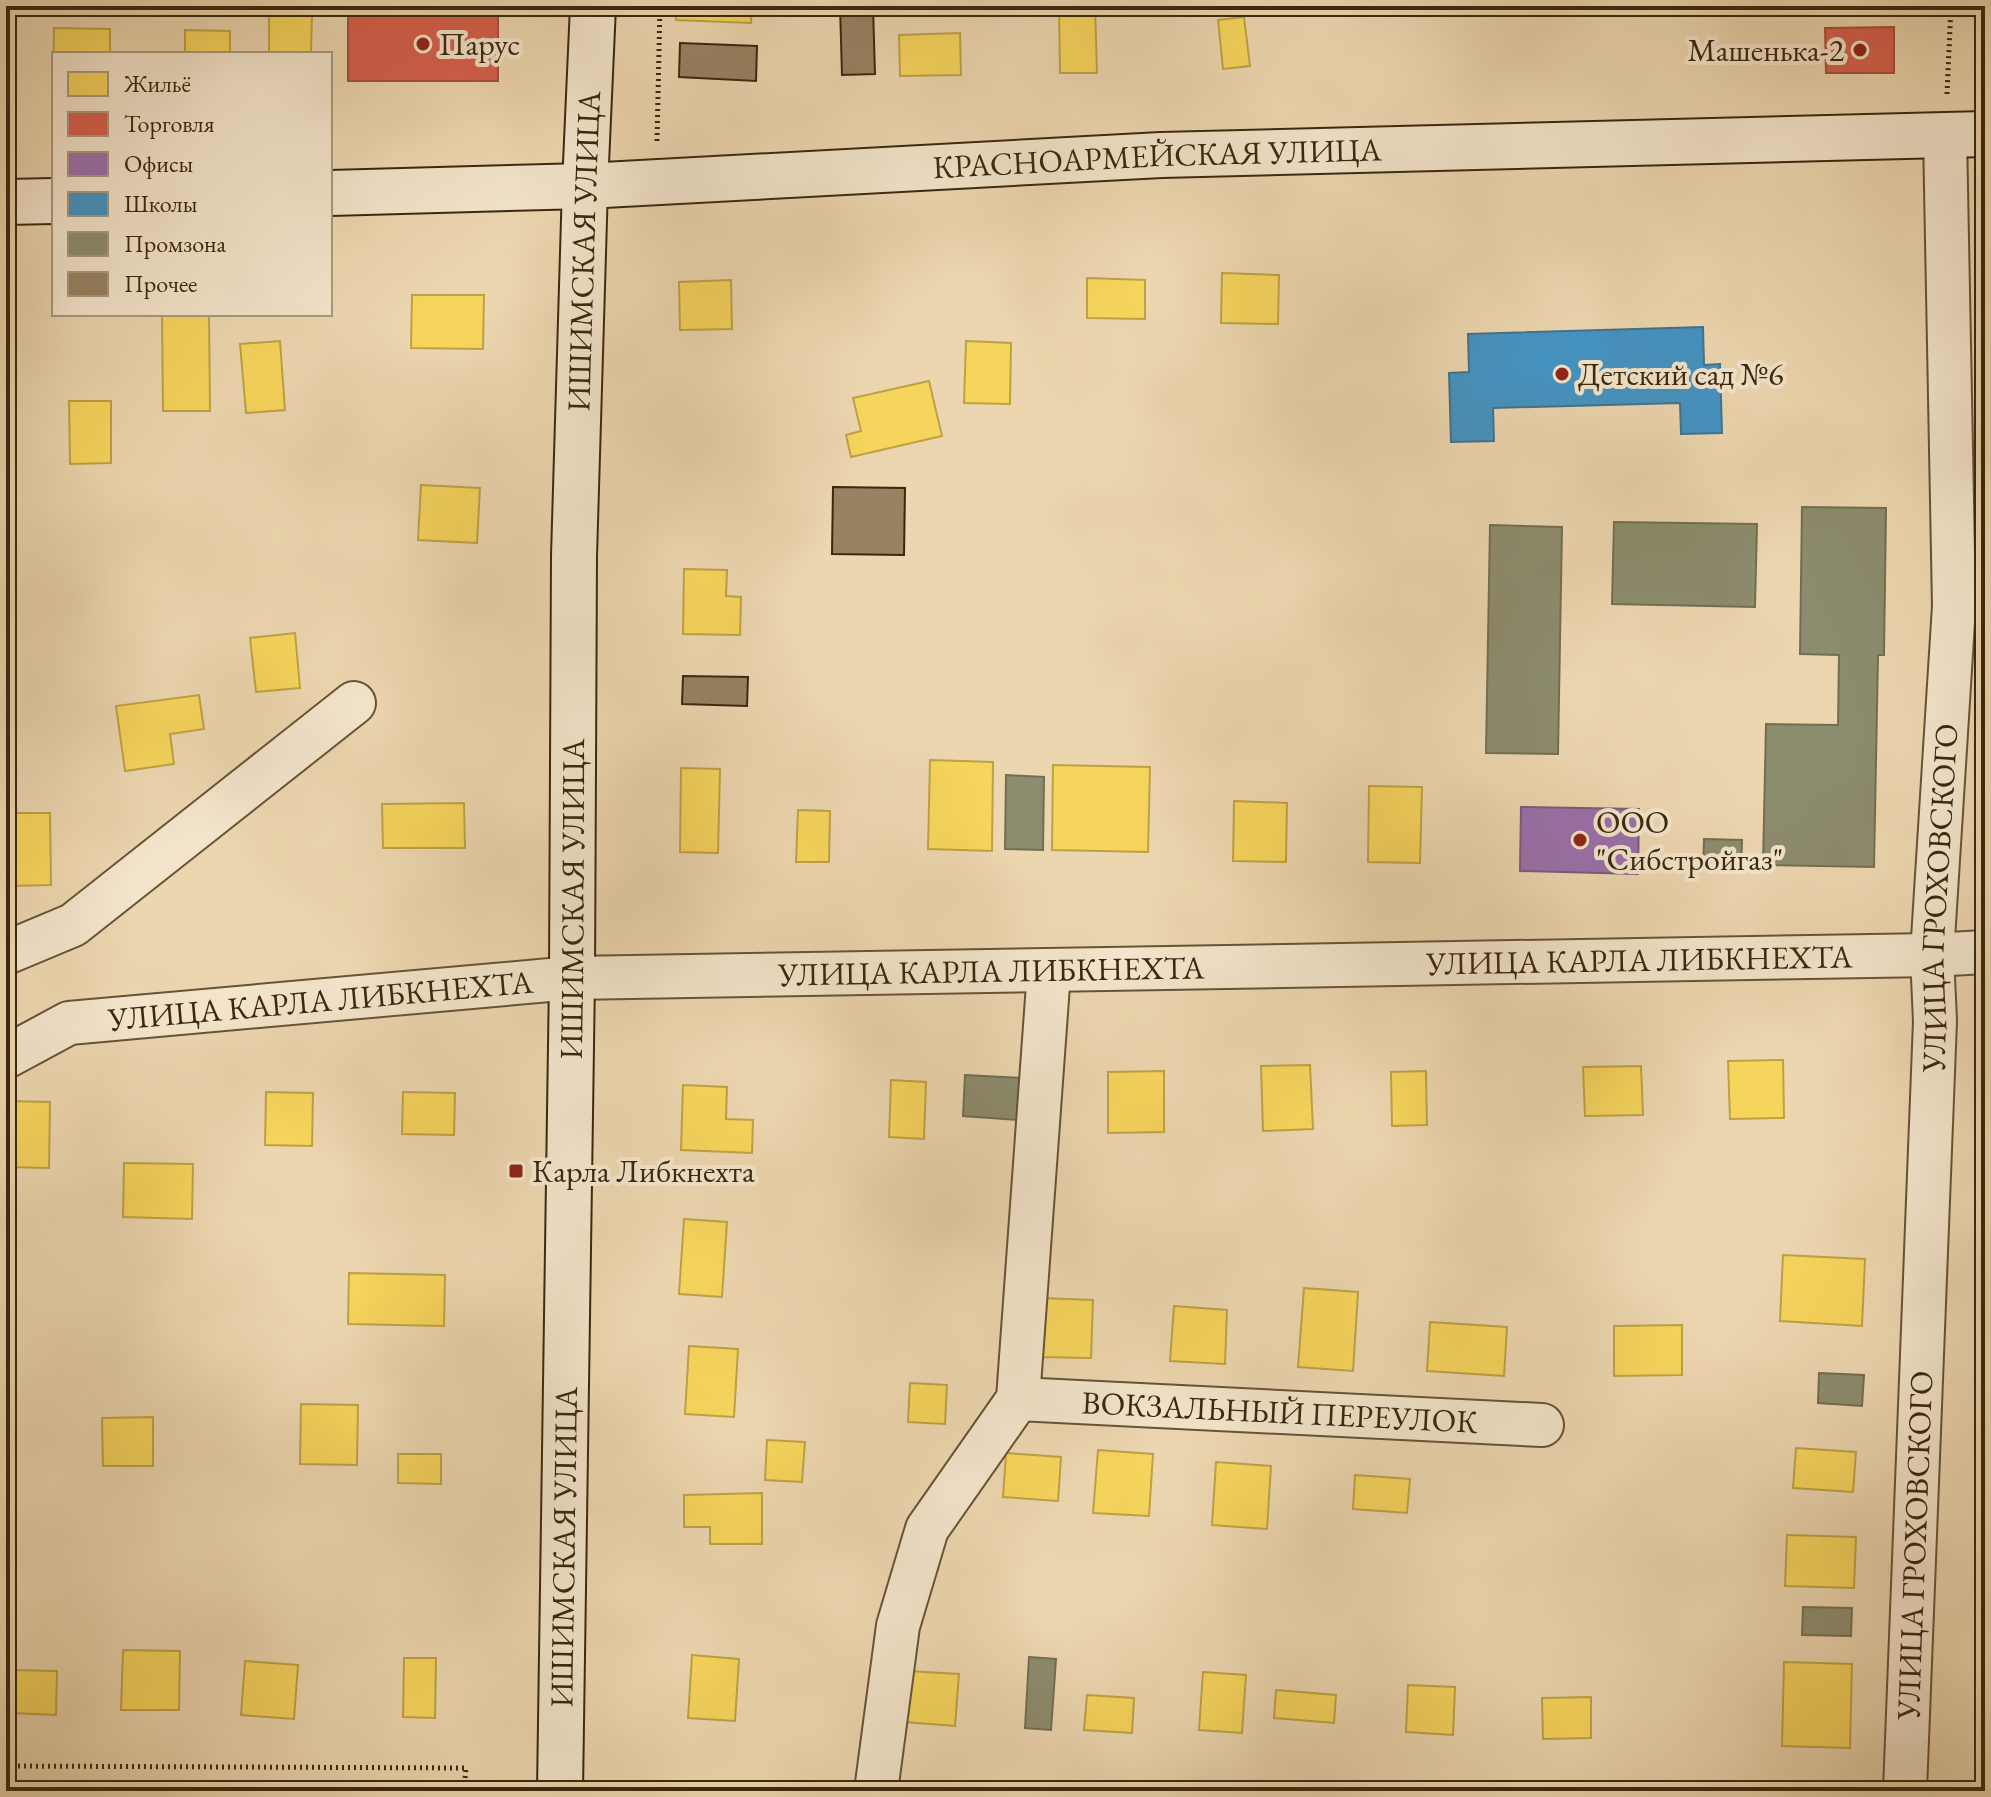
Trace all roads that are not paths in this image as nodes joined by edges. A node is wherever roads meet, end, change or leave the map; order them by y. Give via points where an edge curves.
1 (593, 6) edge
2 (1965, 135) edge
3 (585, 186) junction
4 (332, 193) edge
5 (52, 201) edge
6 (6, 202) edge
7 (1969, 605) edge
8 (354, 703) dead end
9 (1985, 952) edge
10 (6, 953) edge
11 (1932, 955) junction
12 (1049, 971) junction
13 (572, 978) junction
14 (6, 1057) edge
15 (1018, 1399) junction
16 (1542, 1425) dead end
17 (560, 1791) edge
18 (876, 1791) edge
19 (1905, 1791) edge

1 - 3 main road, ИШИМСКАЯ УЛИЦА
2 - 3 main road, КРАСНОАРМЕЙСКАЯ УЛИЦА via 1161,155
2 - 7 street, УЛИЦА ГРОХОВСКОГО
3 - 4 main road, КРАСНОАРМЕЙСКАЯ УЛИЦА
3 - 13 main road, ИШИМСКАЯ УЛИЦА via 574,556
5 - 6 main road
7 - 11 street, УЛИЦА ГРОХОВСКОГО
8 - 10 street via 73,925
9 - 11 street, УЛИЦА КАРЛА ЛИБКНЕХТА
11 - 12 street, УЛИЦА КАРЛА ЛИБКНЕХТА
11 - 19 street, УЛИЦА ГРОХОВСКОГО via 1935,1021
12 - 13 street, УЛИЦА КАРЛА ЛИБКНЕХТА
12 - 15 street
13 - 14 street, УЛИЦА КАРЛА ЛИБКНЕХТА via 69,1023
13 - 17 main road, ИШИМСКАЯ УЛИЦА
15 - 16 street, ВОКЗАЛЬНЫЙ ПЕРЕУЛОК
15 - 18 street via 927,1529 898,1626

